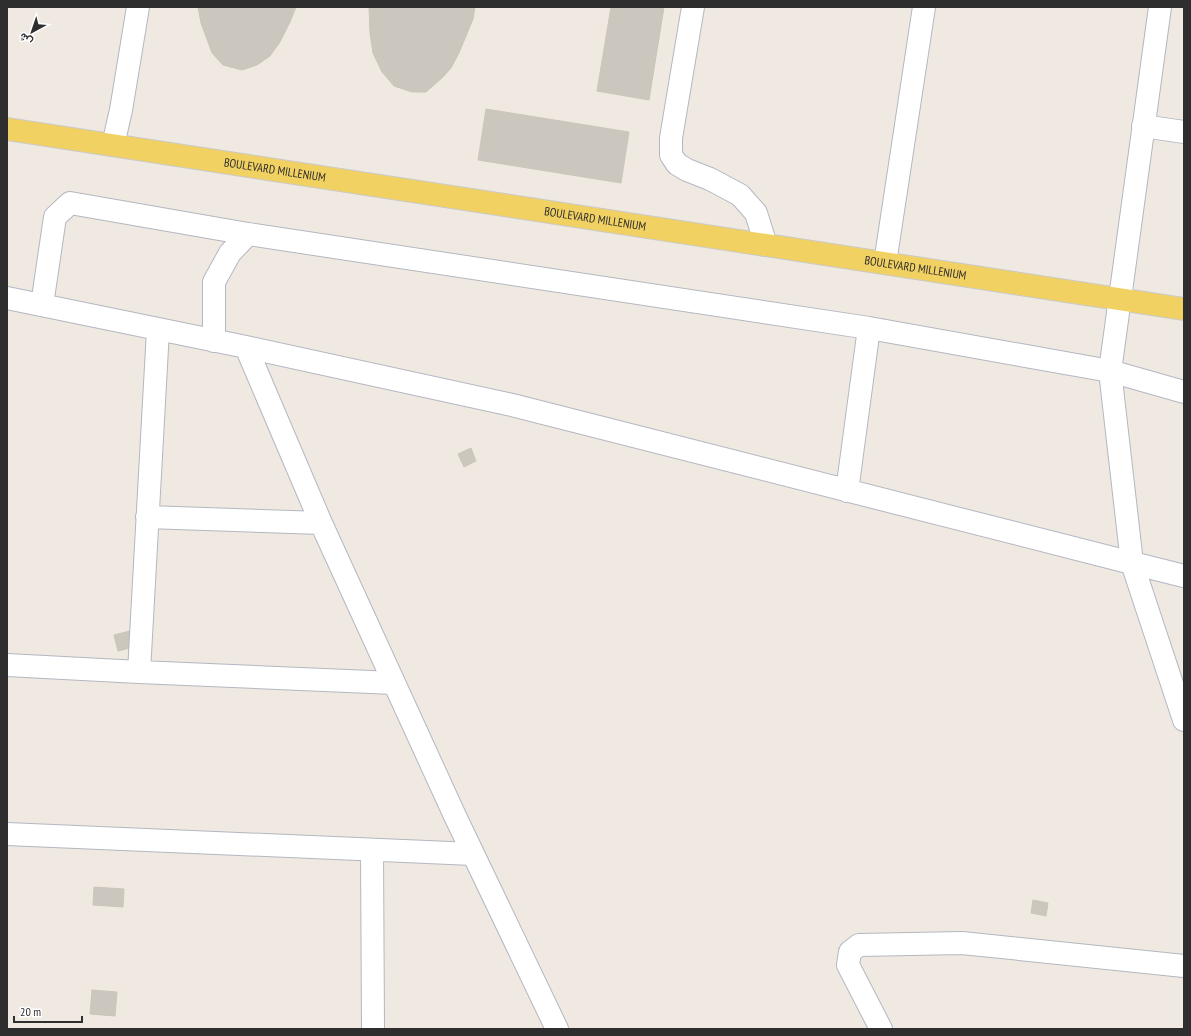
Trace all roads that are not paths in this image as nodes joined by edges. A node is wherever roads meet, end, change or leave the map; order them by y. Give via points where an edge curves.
1 (138, 7) edge
2 (693, 7) edge
3 (924, 7) edge
4 (1160, 7) edge
5 (1143, 126) junction
6 (7, 129) edge
7 (1184, 132) edge
8 (113, 145) junction
9 (248, 234) junction
10 (766, 245) junction
11 (885, 263) junction
12 (7, 298) edge
13 (1119, 299) junction
14 (42, 305) junction
15 (1184, 309) edge
16 (869, 328) junction
17 (158, 330) junction
18 (214, 341) junction
19 (246, 347) junction
20 (1110, 371) junction
21 (1184, 392) edge
22 (847, 491) junction
23 (147, 517) junction
24 (321, 523) junction
25 (1132, 563) junction
26 (1184, 576) edge
27 (7, 665) edge
28 (139, 672) junction
29 (394, 683) junction
30 (1184, 720) edge
31 (7, 834) edge
32 (372, 850) junction
33 (473, 854) junction
34 (1184, 966) edge
35 (544, 1001) junction
36 (373, 1029) edge
37 (543, 1029) edge
38 (557, 1029) edge
39 (881, 1029) edge

1 - 8 street
2 - 10 street via 672,138 672,155 677,164 687,170 740,195 756,214
3 - 11 street
4 - 5 street
5 - 7 street
5 - 13 street
6 - 8 main road, BOULEVARD MILLENIUM
8 - 10 main road, BOULEVARD MILLENIUM
9 - 14 street via 70,202 55,218
9 - 16 street
9 - 18 street via 230,252 214,282
10 - 11 main road, BOULEVARD MILLENIUM
11 - 13 main road, BOULEVARD MILLENIUM
12 - 14 street
13 - 15 main road, BOULEVARD MILLENIUM
13 - 20 street
14 - 17 street
16 - 20 street
16 - 22 street
17 - 18 street
17 - 23 street
18 - 19 street
19 - 22 street via 512,405
19 - 24 street
20 - 21 street
20 - 25 street
22 - 25 street
23 - 24 street
23 - 28 street
24 - 29 street
25 - 26 street
25 - 30 street
27 - 28 street
28 - 29 street
29 - 33 street
31 - 32 street
32 - 33 street
32 - 36 street
33 - 35 street
34 - 39 street via 962,944 858,945 850,952 848,965
35 - 37 street
35 - 38 street

